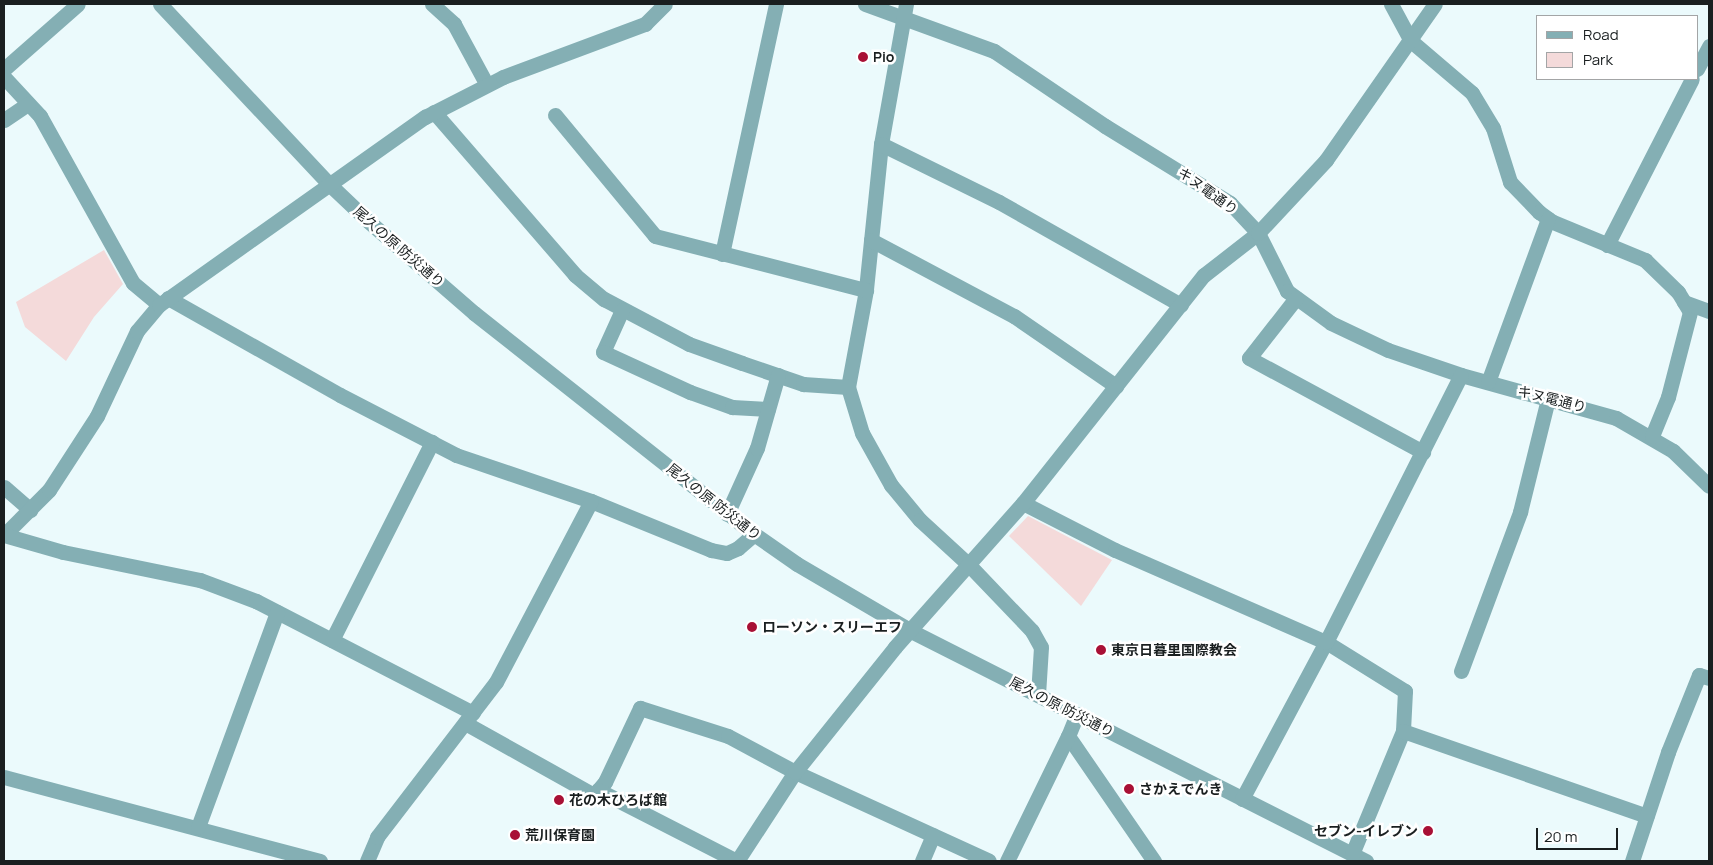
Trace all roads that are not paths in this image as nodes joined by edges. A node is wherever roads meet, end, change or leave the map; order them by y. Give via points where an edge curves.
1 (78, 4) edge
2 (160, 4) edge
3 (432, 4) edge
4 (665, 4) edge
5 (776, 4) edge
6 (865, 4) edge
7 (1391, 4) edge
8 (1435, 4) edge
9 (905, 10) edge
10 (1411, 41) junction
11 (1709, 46) edge
12 (1698, 67) edge
13 (4, 69) edge
14 (4, 77) edge
15 (1691, 80) edge
16 (487, 86) junction
17 (28, 104) junction
18 (434, 112) junction
19 (555, 115) dead end
20 (4, 120) edge
21 (881, 144) junction
22 (328, 183) junction
23 (1548, 219) junction
24 (1258, 233) junction
25 (871, 240) junction
26 (1607, 245) junction
27 (722, 254) junction
28 (866, 290) junction
29 (1296, 298) junction
30 (163, 301) junction
31 (1684, 302) junction
32 (1180, 305) junction
33 (622, 310) junction
34 (1709, 311) edge
35 (778, 375) junction
36 (1461, 375) junction
37 (1488, 382) junction
38 (1116, 386) junction
39 (848, 387) junction
40 (1548, 399) junction
41 (768, 409) junction
42 (1652, 436) junction
43 (432, 442) junction
44 (1423, 452) junction
45 (1709, 486) edge
46 (4, 487) edge
47 (591, 501) junction
48 (1023, 502) junction
49 (30, 510) junction
50 (727, 514) junction
51 (5, 534) edge
52 (754, 534) junction
53 (969, 565) junction
54 (277, 612) junction
55 (911, 631) junction
56 (332, 640) junction
57 (1326, 642) junction
58 (1461, 671) dead end
59 (1709, 678) edge
60 (1038, 695) junction
61 (1077, 714) junction
62 (469, 718) junction
63 (1403, 731) junction
64 (1068, 736) junction
65 (795, 772) junction
66 (4, 777) edge
67 (598, 790) junction
68 (1242, 799) junction
69 (1647, 816) junction
70 (198, 827) junction
71 (933, 835) junction
72 (1345, 855) edge
73 (320, 861) edge
74 (367, 861) edge
75 (737, 861) edge
76 (922, 861) edge
77 (989, 861) edge
78 (1007, 861) edge
79 (1154, 861) edge
80 (1366, 861) edge
81 (1632, 861) edge

1 - 13 street
2 - 22 street, 尾久の原 防災通り
3 - 16 street via 454,24
4 - 16 street via 645,24
5 - 27 street
6 - 9 street, キヌ電通り
7 - 10 street
8 - 10 street
9 - 21 street
9 - 24 street, キヌ電通り via 994,51 1105,126 1230,204
10 - 23 street via 1472,93 1493,128 1510,182
10 - 24 street via 1326,160
11 - 12 street
14 - 17 street
15 - 26 street
16 - 18 street
17 - 20 street
17 - 30 street via 40,116 133,283
18 - 22 street
18 - 33 street via 575,275
19 - 27 street via 654,236
21 - 25 street
21 - 32 street via 999,202
22 - 30 street
22 - 50 street, 尾久の原 防災通り via 474,313
23 - 26 street
23 - 37 street
24 - 29 street, キヌ電通り via 1287,291
24 - 32 street via 1204,275
25 - 28 street
25 - 38 street via 1014,316
26 - 31 street via 1645,260
27 - 28 street
28 - 39 street
29 - 36 street, キヌ電通り via 1331,323 1388,350
29 - 44 street via 1249,358
30 - 43 street
30 - 49 street via 137,331 97,416 49,490
31 - 34 street
31 - 42 street via 1690,312 1668,397
32 - 38 street
33 - 35 street via 689,344
33 - 41 street via 603,352 690,392 732,407
35 - 39 street via 803,384
35 - 41 street
36 - 37 street, キヌ電通り
36 - 44 street
37 - 40 street, キヌ電通り
38 - 48 street
39 - 53 street via 862,434 891,485 920,520
40 - 42 street, キヌ電通り via 1597,411
40 - 58 street via 1520,512
41 - 50 street via 757,448
42 - 45 street, キヌ電通り via 1692,466
43 - 47 street via 456,455
43 - 56 street
44 - 57 street
46 - 49 street
47 - 52 street via 726,553 738,548
47 - 62 street via 496,682
48 - 53 street
48 - 57 street via 1114,550
49 - 51 street
50 - 52 street, 尾久の原 防災通り
51 - 54 street via 63,552 200,580
52 - 55 street, 尾久の原 防災通り via 797,564
53 - 55 street
53 - 60 street via 1032,631 1041,647
54 - 56 street
54 - 70 street
55 - 60 street, 尾久の原 防災通り
55 - 65 street
56 - 62 street
57 - 63 street via 1405,691
57 - 68 street
59 - 69 street via 1699,675
60 - 61 street, 尾久の原 防災通り
61 - 64 street
61 - 68 street, 尾久の原 防災通り
62 - 67 street via 594,795
62 - 74 street via 377,836
63 - 69 street
63 - 72 street
64 - 78 street
64 - 79 street
65 - 67 street via 728,736 640,708 605,782
65 - 71 street
65 - 75 street
66 - 70 street
67 - 75 street
68 - 72 street, 尾久の原 防災通り
69 - 81 street
70 - 73 street
71 - 76 street
71 - 77 street
72 - 80 street, 尾久の原 防災通り

